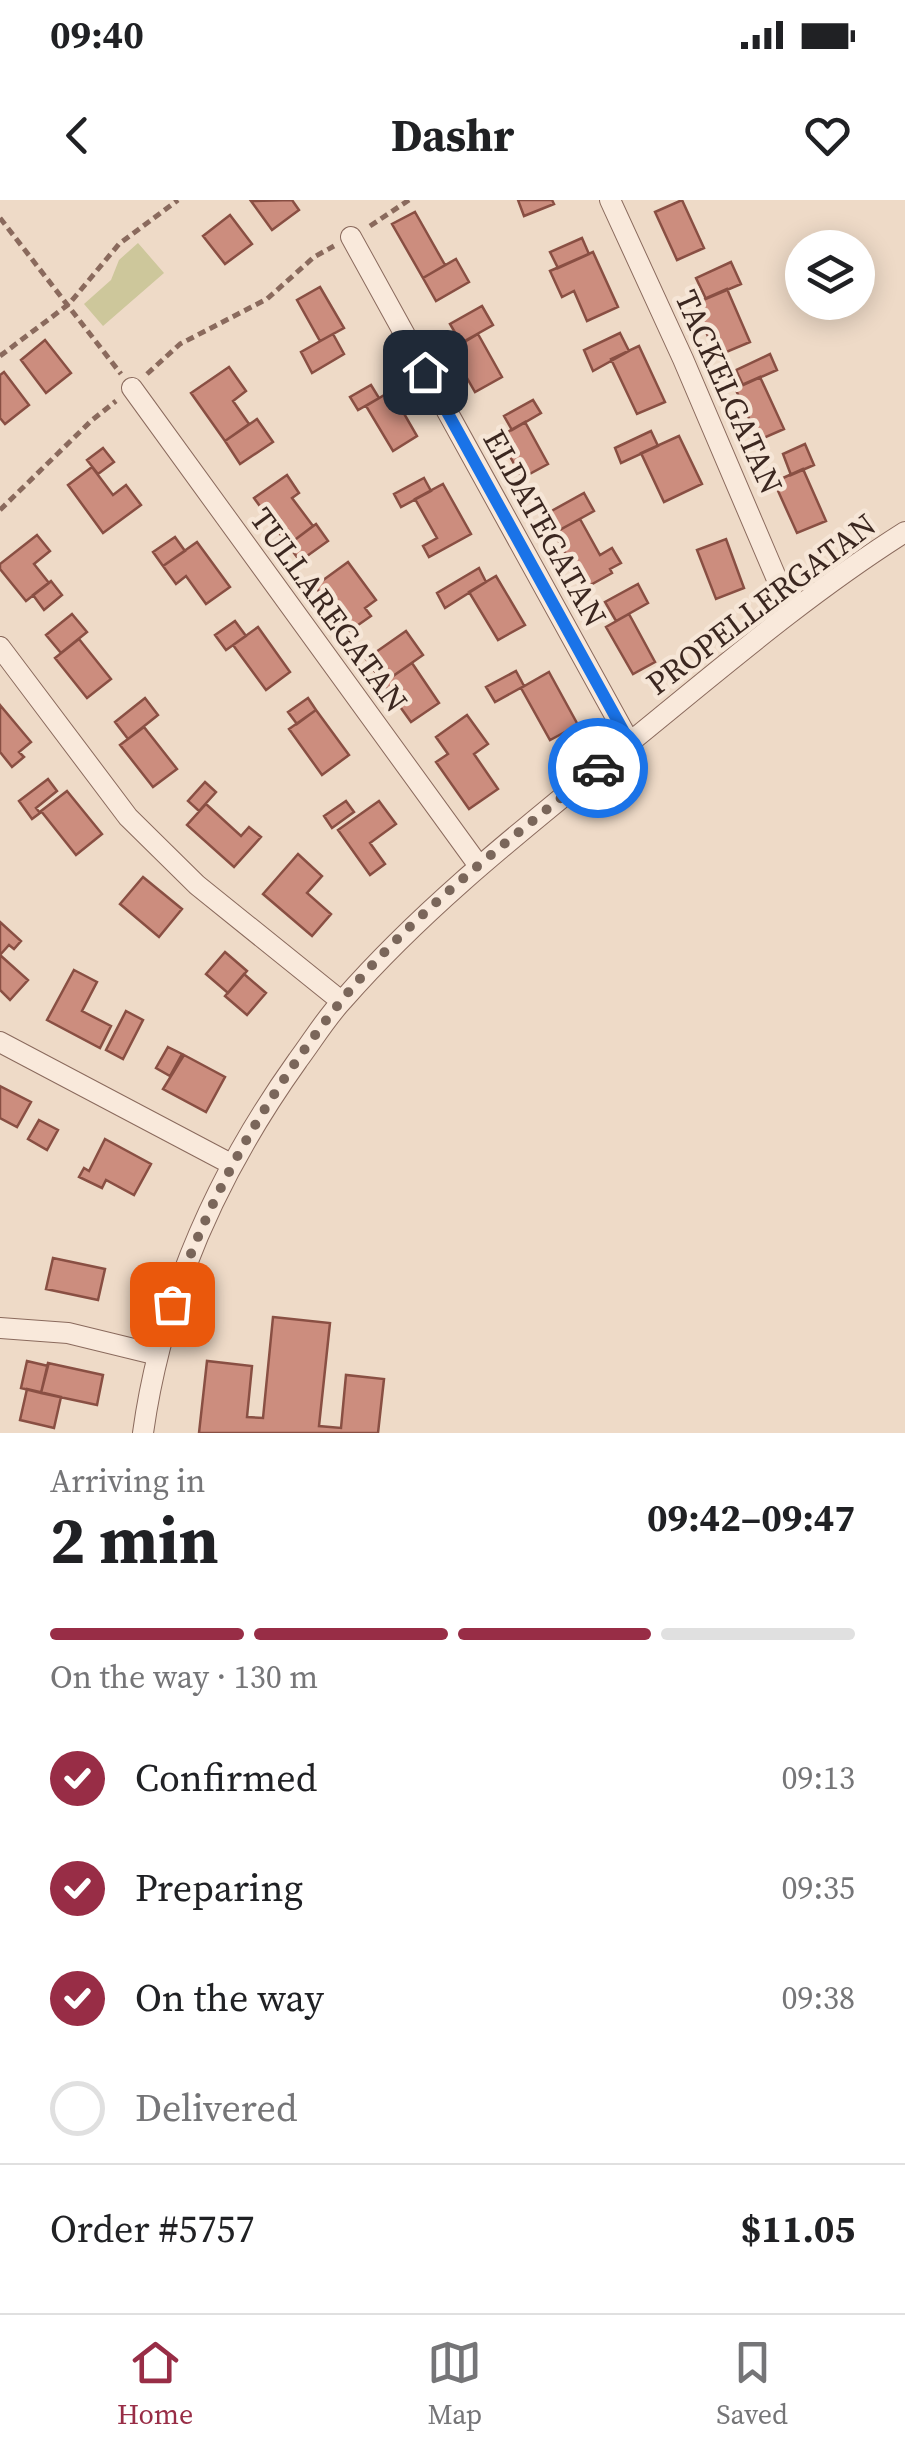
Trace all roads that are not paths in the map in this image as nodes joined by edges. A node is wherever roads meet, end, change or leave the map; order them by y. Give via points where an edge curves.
1 (610, 200) edge
2 (351, 238) road end
3 (132, 388) road end
4 (905, 532) edge
5 (790, 610) junction
6 (0, 647) edge
7 (630, 743) junction
8 (478, 866) junction
9 (341, 1001) junction
10 (0, 1042) edge
11 (231, 1164) junction
12 (0, 1328) edge
13 (158, 1356) junction
14 (143, 1433) edge

1 - 5 street, TACKELGATAN
2 - 7 street, ELDATEGATAN
3 - 8 street, TULLAREGATAN
4 - 5 street, PROPELLERGATAN
5 - 7 street, PROPELLERGATAN
6 - 9 street via 128,817 198,885
7 - 8 street, PROPELLERGATAN
8 - 9 street, PROPELLERGATAN
9 - 11 street, PROPELLERGATAN
10 - 11 street
11 - 13 street, PROPELLERGATAN via 191,1249
12 - 13 street via 68,1333
13 - 14 street, PROPELLERGATAN

